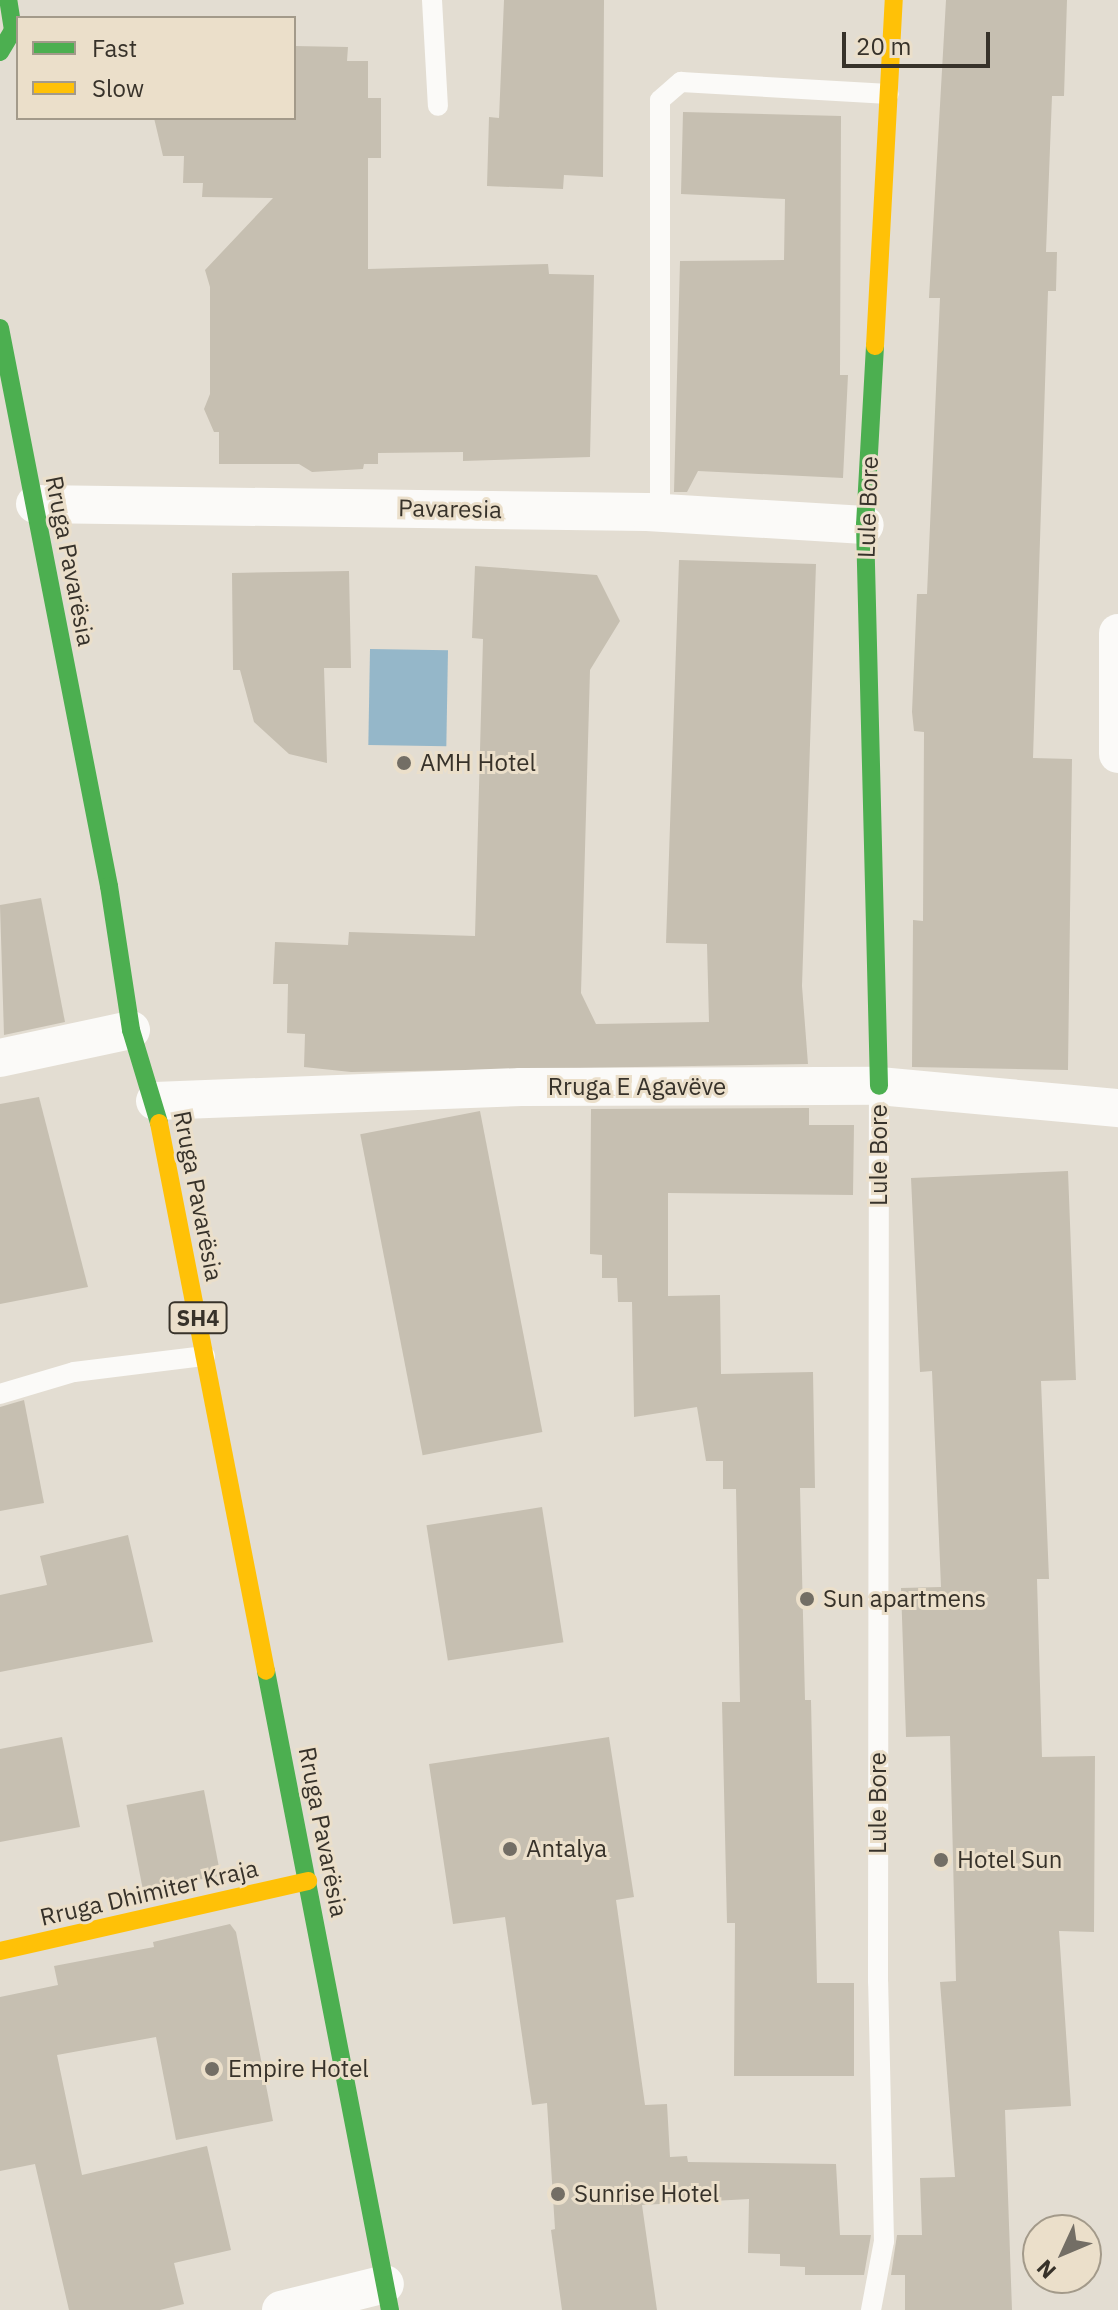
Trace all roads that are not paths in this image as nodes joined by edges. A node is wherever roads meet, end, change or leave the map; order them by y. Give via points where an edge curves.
1 (8, 0) edge
2 (432, 0) edge
3 (894, 0) edge
4 (0, 52) edge
5 (889, 94) junction
6 (438, 106) dead end
7 (0, 328) edge
8 (35, 504) junction
9 (660, 513) junction
10 (865, 525) junction
11 (1118, 633) edge
12 (1118, 745) edge
13 (1118, 754) edge
14 (131, 1030) junction
15 (0, 1058) edge
16 (879, 1086) junction
17 (155, 1101) junction
18 (1118, 1108) edge
19 (205, 1356) junction
20 (0, 1394) edge
21 (308, 1881) junction
22 (0, 1951) edge
23 (387, 2297) edge
24 (281, 2310) edge
25 (871, 2310) edge

1 - 4 main road via 13,30
2 - 6 lane
3 - 5 main road, Lule Bore
5 - 9 lane via 681,82 660,100
5 - 10 main road, Lule Bore
7 - 8 main road, Rruga Pavarësia / SH4
8 - 9 street, Pavaresia
8 - 14 main road, Rruga Pavarësia / SH4 via 109,886
9 - 10 street, Pavaresia
10 - 16 main road, Lule Bore
11 - 12 street
12 - 13 street
14 - 15 street
14 - 17 main road, Rruga Pavarësia / SH4
16 - 17 street, Rruga E Agavëve via 521,1087
16 - 18 street, Rruga E Agavëve
16 - 25 lane, Lule Bore via 878,1982 884,2241
17 - 19 main road, Rruga Pavarësia / SH4
19 - 20 lane via 74,1372
19 - 21 main road, Rruga Pavarësia / SH4
21 - 22 main road, Rruga Dhimiter Kraja
21 - 23 main road, Rruga Pavarësia / SH4
23 - 24 street

